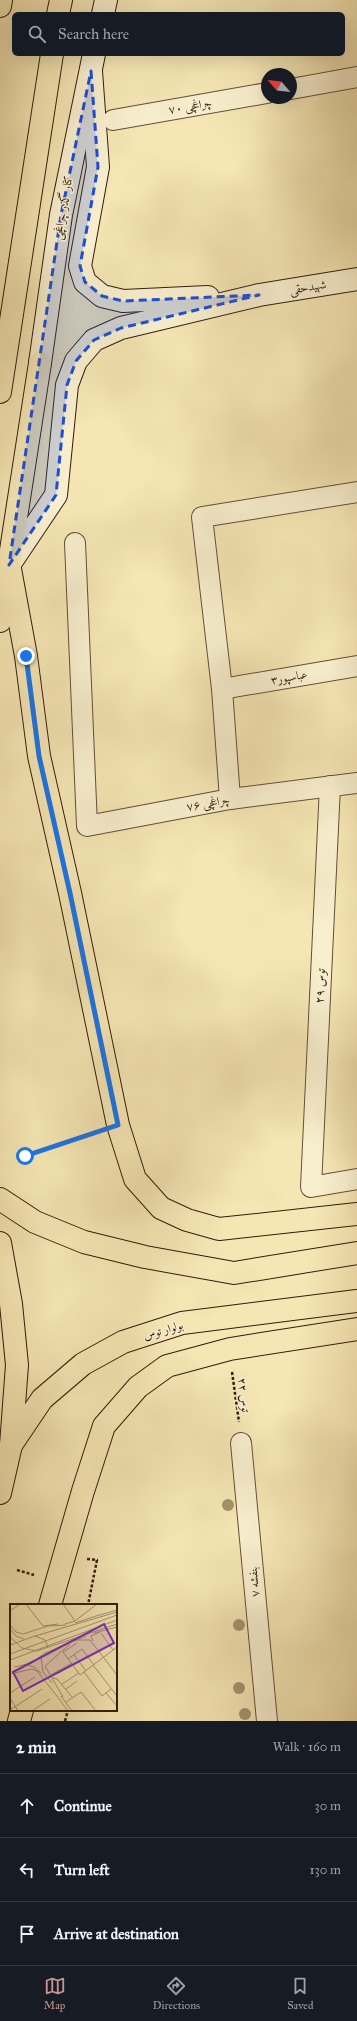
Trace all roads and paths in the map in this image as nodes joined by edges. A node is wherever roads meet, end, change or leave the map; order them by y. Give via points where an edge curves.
1 (1, 0) edge
2 (61, 0) edge
3 (106, 0) edge
4 (0, 6) edge
5 (58, 12) edge
6 (103, 12) edge
7 (52, 56) edge
8 (93, 62) edge
9 (357, 77) edge
10 (297, 88) edge
11 (261, 94) edge
12 (113, 120) dead end
13 (357, 279) edge
14 (259, 295) junction
15 (40, 363) joint
16 (0, 392) edge
17 (357, 492) edge
18 (75, 543) dead end
19 (9, 565) junction
20 (0, 621) edge
21 (357, 666) edge
22 (222, 689) junction
23 (357, 782) edge
24 (330, 786) junction
25 (230, 799) junction
26 (118, 1125) junction
27 (25, 1156) dead end
28 (357, 1179) edge
29 (0, 1199) edge
30 (357, 1214) edge
31 (0, 1243) edge
32 (357, 1253) edge
33 (357, 1301) edge
34 (357, 1329) edge
35 (230, 1349) junction
36 (241, 1442) joint
37 (12, 1445) junction
38 (0, 1493) edge
39 (64, 1556) junction
40 (50, 1604) edge
41 (88, 1604) edge
42 (22, 1711) edge
43 (68, 1711) edge
44 (19, 1721) edge
45 (65, 1721) edge
46 (267, 1721) edge

1 - 4 main road
2 - 5 main road
3 - 6 street
7 - 16 main road
8 - 14 street via 98,167 80,266 86,282 102,296 123,301
8 - 15 street, کنار گذر چراغچی via 61,215
9 - 10 street
11 - 12 street, چراغچی ۷۰
13 - 14 street, شهیدحقی
14 - 19 street via 121,328 94,340 76,361 67,385 56,495
15 - 19 main road
17 - 22 street via 202,517
18 - 25 street, چراغچی ۷۶ via 87,826
19 - 20 main road
19 - 26 main road via 26,656 39,756
21 - 22 street, عباسپور۳
22 - 25 street
23 - 24 street, چراغچی ۷۶
24 - 25 street, چراغچی ۷۶
24 - 28 street, توس ۲۹ via 311,1187
26 - 27 path
26 - 30 main road via 135,1179 161,1208 187,1220 219,1229
29 - 32 main road via 35,1222 84,1242 146,1257 234,1273
31 - 37 main road via 11,1304 17,1365
33 - 37 main road, بولوار توس via 182,1323 123,1342 82,1364 42,1399
34 - 35 main road
35 - 36 path, توس ۲۲
35 - 39 main road via 167,1366 138,1387 104,1426
36 - 46 street, بنفشه ۷
37 - 38 main road
39 - 40 main road
39 - 41 path via 97,1560
42 - 44 main road
43 - 45 path

